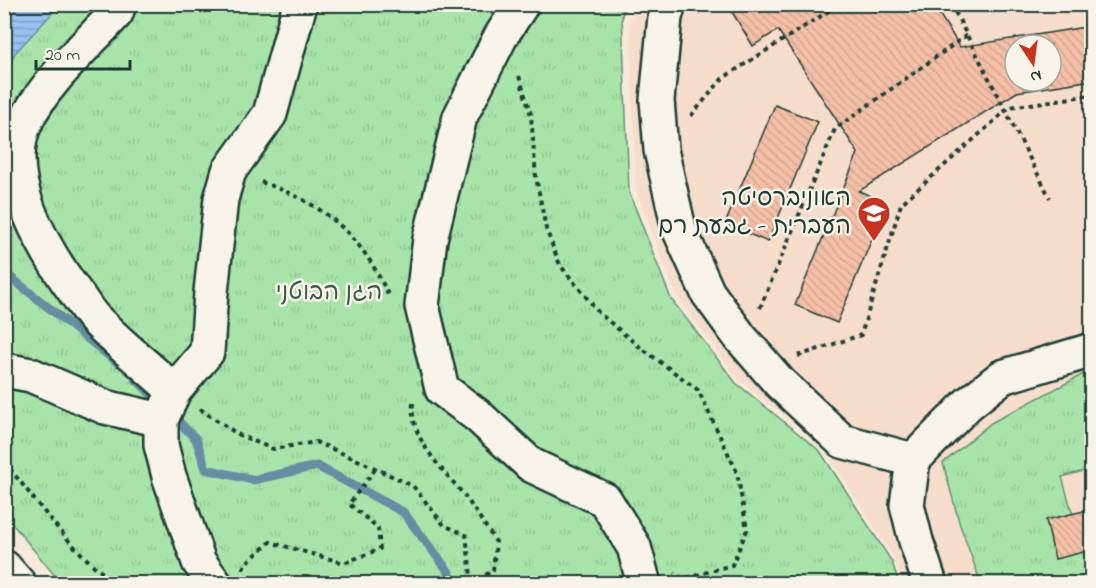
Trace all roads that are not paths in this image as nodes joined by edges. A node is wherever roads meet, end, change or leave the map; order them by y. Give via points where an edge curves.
1 (119, 4) edge
2 (300, 4) edge
3 (522, 4) edge
4 (669, 4) edge
5 (1092, 350) edge
6 (4, 370) edge
7 (167, 405) junction
8 (914, 460) junction
9 (4, 567) edge
10 (228, 579) edge
11 (19, 584) edge
12 (644, 584) edge
13 (930, 584) edge

1 - 7 lane via 116,13 46,90 26,122 18,153 23,193 37,232 93,317
2 - 7 lane via 270,114 229,171 221,199 207,351
3 - 12 lane via 501,36 460,117 430,239 422,306 442,389 531,465 606,500 634,547
4 - 8 lane via 657,100 662,150 679,229 708,293 779,382 842,441
5 - 8 lane via 1002,377 968,404
6 - 7 lane via 31,375 105,407
7 - 10 lane via 161,445 199,562
8 - 13 lane via 907,505
9 - 11 lane

